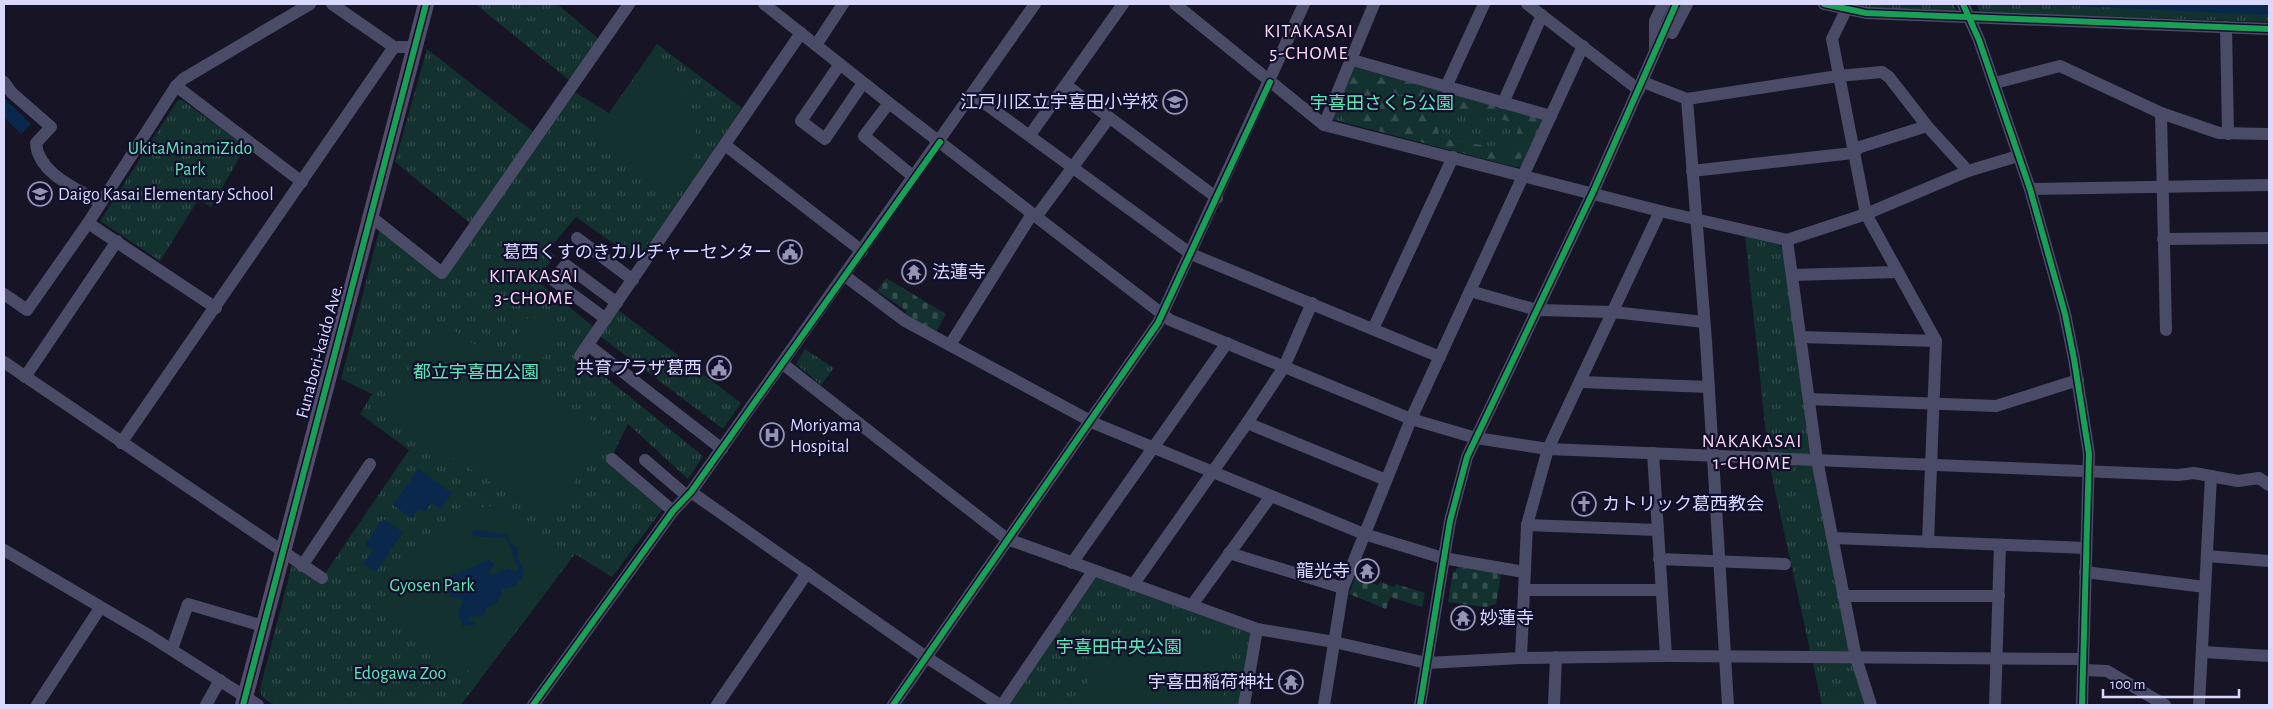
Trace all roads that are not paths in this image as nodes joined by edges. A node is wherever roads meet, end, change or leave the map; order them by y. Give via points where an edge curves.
1 (310, 4) edge
2 (332, 4) edge
3 (426, 4) edge
4 (629, 4) edge
5 (764, 4) edge
6 (843, 4) edge
7 (1035, 4) edge
8 (1123, 4) edge
9 (1175, 4) edge
10 (1304, 4) edge
11 (1374, 4) edge
12 (1484, 4) edge
13 (1528, 4) edge
14 (1663, 4) edge
15 (1676, 4) edge
16 (1687, 4) edge
17 (1824, 4) edge
18 (1846, 10) junction
19 (1967, 12) edge
20 (1542, 15) junction
21 (2226, 27) junction
22 (2269, 29) edge
23 (801, 33) junction
24 (816, 45) junction
25 (1583, 46) junction
26 (394, 47) junction
27 (415, 47) junction
28 (1654, 53) junction
29 (1352, 60) junction
30 (840, 64) junction
31 (1838, 76) junction
32 (4, 82) edge
33 (1270, 82) junction
34 (863, 83) junction
35 (1995, 83) junction
36 (1066, 84) junction
37 (176, 86) junction
38 (1641, 86) junction
39 (1446, 87) junction
40 (972, 94) junction
41 (1688, 99) junction
42 (1502, 103) junction
43 (889, 104) junction
44 (2161, 113) junction
45 (1551, 116) junction
46 (1109, 118) junction
47 (1324, 125) junction
48 (1927, 126) junction
49 (2228, 134) junction
50 (2269, 134) edge
51 (1030, 135) junction
52 (940, 142) junction
53 (725, 145) junction
54 (1853, 153) junction
55 (2018, 156) junction
56 (1453, 157) junction
57 (1074, 168) junction
58 (1968, 170) junction
59 (1692, 171) junction
60 (909, 173) dead end
61 (1524, 174) junction
62 (302, 182) junction
63 (2269, 185) edge
64 (2162, 187) junction
65 (2030, 189) junction
66 (1593, 192) junction
67 (1217, 198) junction
68 (101, 203) junction
69 (1660, 211) junction
70 (1866, 214) junction
71 (1034, 215) junction
72 (370, 216) junction
73 (1696, 219) junction
74 (88, 223) junction
75 (577, 238) dead end
76 (2269, 238) edge
77 (2163, 239) junction
78 (1787, 240) junction
79 (117, 241) junction
80 (862, 252) junction
81 (1191, 254) junction
82 (1897, 272) junction
83 (1792, 275) junction
84 (845, 276) junction
85 (633, 280) junction
86 (1470, 291) junction
87 (4, 294) edge
88 (617, 303) junction
89 (1312, 303) junction
90 (216, 308) junction
91 (1537, 310) junction
92 (1613, 312) junction
93 (1162, 315) junction
94 (606, 319) junction
95 (1704, 322) junction
96 (1373, 329) junction
97 (2166, 330) dead end
98 (1801, 337) junction
99 (1936, 341) junction
100 (1227, 343) junction
101 (588, 345) junction
102 (950, 345) junction
103 (580, 356) dead end
104 (1440, 357) junction
105 (4, 362) edge
106 (783, 364) junction
107 (1284, 367) junction
108 (25, 377) junction
109 (2078, 380) junction
110 (1581, 382) junction
111 (1708, 387) junction
112 (1809, 399) junction
113 (1933, 405) junction
114 (1411, 419) junction
115 (1090, 421) junction
116 (1247, 423) junction
117 (1476, 438) junction
118 (121, 443) junction
119 (1153, 448) junction
120 (722, 449) junction
121 (1548, 449) junction
122 (1653, 454) junction
123 (1713, 457) junction
124 (612, 459) dead end
125 (645, 460) dead end
126 (1817, 460) junction
127 (370, 464) dead end
128 (1932, 466) junction
129 (1213, 470) junction
130 (2088, 471) junction
131 (2211, 476) junction
132 (1386, 480) junction
133 (2269, 485) edge
134 (689, 494) junction
135 (1271, 496) junction
136 (673, 511) junction
137 (1527, 524) junction
138 (1657, 530) junction
139 (1364, 534) junction
140 (1007, 538) junction
141 (1833, 538) junction
142 (1928, 542) junction
143 (2000, 545) junction
144 (2086, 548) junction
145 (4, 550) edge
146 (282, 553) junction
147 (1229, 553) junction
148 (2207, 556) junction
149 (1443, 558) junction
150 (1659, 559) junction
151 (1718, 561) junction
152 (2269, 561) edge
153 (1072, 563) junction
154 (1785, 564) dead end
155 (302, 566) junction
156 (1093, 571) junction
157 (1524, 572) junction
158 (2085, 572) junction
159 (807, 574) junction
160 (322, 578) dead end
161 (1132, 585) junction
162 (2205, 587) junction
163 (1343, 588) junction
164 (1524, 590) junction
165 (1661, 590) junction
166 (1843, 596) junction
167 (1999, 596) junction
168 (1192, 605) junction
169 (100, 608) junction
170 (263, 626) junction
171 (1257, 629) junction
172 (1334, 642) junction
173 (172, 649) junction
174 (2203, 652) junction
175 (1666, 656) junction
176 (2269, 656) edge
177 (926, 657) junction
178 (1556, 657) junction
179 (1725, 657) junction
180 (1521, 658) junction
181 (1856, 658) junction
182 (1997, 658) junction
183 (1427, 663) junction
184 (2083, 665) junction
185 (220, 680) junction
186 (248, 702) edge
187 (37, 705) edge
188 (206, 705) edge
189 (533, 705) edge
190 (717, 705) edge
191 (893, 705) edge
192 (1001, 705) edge
193 (1244, 705) edge
194 (1324, 705) edge
195 (1420, 705) edge
196 (1554, 705) edge
197 (1728, 705) edge
198 (1871, 705) edge
199 (1995, 705) edge
200 (2082, 705) edge
201 (2165, 705) edge
202 (2199, 705) edge

1 - 37 street
2 - 26 street
3 - 27 main road, Funabori-kaido Ave.
4 - 72 street via 442,272
5 - 23 street
6 - 24 street
7 - 40 street
8 - 36 street
9 - 33 street
10 - 33 street
11 - 29 street
12 - 39 street
13 - 20 street
14 - 28 street via 1655,21
15 - 28 street
16 - 28 street via 1666,45
17 - 18 street
18 - 19 street via 1866,14
18 - 31 street via 1832,39
19 - 21 street
19 - 35 street
20 - 25 street
20 - 42 street
21 - 22 street
21 - 49 street
23 - 24 street
23 - 53 street
24 - 30 street
25 - 38 street
25 - 45 street
26 - 27 street
26 - 62 street
27 - 72 main road, Funabori-kaido Ave.
28 - 38 street
29 - 39 street
29 - 47 street
30 - 34 street
30 - 34 street via 801,121 825,139
31 - 41 street
31 - 48 street via 1882,72 1890,77
31 - 54 street
32 - 68 street via 50,127 36,143 37,153 50,170
33 - 47 street
33 - 67 street
34 - 43 street
35 - 44 street via 2060,66
35 - 55 street
36 - 46 street
36 - 51 street
37 - 62 street
37 - 68 street
38 - 41 street
38 - 66 street
39 - 42 street
40 - 51 street
40 - 52 street
41 - 59 street
42 - 45 street
43 - 52 street
43 - 60 street via 864,136
44 - 49 street
44 - 64 street
45 - 61 street
46 - 57 street
46 - 67 street
47 - 56 street
48 - 54 street via 1860,147
48 - 58 street
49 - 50 street
51 - 57 street
52 - 71 street
52 - 80 street
53 - 80 street
53 - 85 street
54 - 59 street
54 - 70 street
55 - 58 street
55 - 65 street
56 - 61 street
56 - 96 street
57 - 71 street
57 - 81 street
58 - 70 street
59 - 73 street
61 - 66 street
61 - 86 street
62 - 90 street
63 - 64 street
64 - 65 street
64 - 77 street
65 - 109 street via 2065,314
66 - 69 street
66 - 91 street
67 - 81 street
68 - 74 street
69 - 73 street
69 - 92 street
70 - 78 street
70 - 82 street
71 - 93 street
71 - 102 street
72 - 146 main road, Funabori-kaido Ave.
73 - 78 street
73 - 95 street
74 - 79 street
74 - 87 street via 27,310
75 - 85 street
76 - 77 street
77 - 97 street
78 - 83 street
79 - 90 street
79 - 108 street
80 - 84 street
81 - 89 street
81 - 93 street
82 - 83 street
82 - 99 street
83 - 98 street
84 - 102 street via 905,321
84 - 106 street
85 - 88 street
86 - 91 street
86 - 104 street
88 - 94 street
88 - 94 street via 566,265 553,280
89 - 96 street
89 - 107 street
90 - 118 street
91 - 92 street
91 - 117 street
92 - 95 street
92 - 110 street
93 - 100 street
93 - 115 street
94 - 101 street
95 - 111 street
96 - 104 street
98 - 99 street
98 - 112 street
99 - 113 street
100 - 107 street
100 - 119 street
101 - 103 street
101 - 120 street
102 - 115 street
104 - 114 street
105 - 108 street
106 - 120 street
106 - 140 street
107 - 114 street
107 - 116 street
108 - 118 street
109 - 113 street via 1996,406
109 - 130 street via 2089,454
110 - 111 street
110 - 121 street
111 - 123 street
112 - 113 street
112 - 126 street
113 - 128 street
114 - 117 street
114 - 132 street
115 - 119 street
115 - 140 street
116 - 129 street
116 - 132 street
117 - 121 street
117 - 149 street via 1454,500
118 - 146 street
119 - 129 street
119 - 153 street
120 - 134 street
121 - 122 street
121 - 137 street
122 - 123 street
122 - 138 street
123 - 126 street
123 - 151 street
124 - 136 street
125 - 134 street
126 - 128 street
126 - 141 street
127 - 155 street
128 - 130 street
128 - 142 street
129 - 135 street
129 - 161 street
130 - 131 street
130 - 144 street
131 - 133 street via 2238,481 2259,478
131 - 148 street
132 - 139 street
134 - 136 street
134 - 159 street
135 - 139 street
135 - 147 street
136 - 189 street
137 - 138 street
137 - 157 street
138 - 150 street
139 - 149 street
139 - 163 street
140 - 153 street
140 - 177 street
141 - 142 street
141 - 166 street
142 - 143 street
143 - 144 street
143 - 167 street
144 - 158 street
145 - 169 street
146 - 155 street
146 - 170 main road, Funabori-kaido Ave.
147 - 163 street
147 - 168 street
148 - 152 street
148 - 162 street
149 - 157 street
149 - 183 street
150 - 151 street
150 - 165 street
151 - 154 street
151 - 179 street
153 - 156 street
155 - 160 street
156 - 161 street
156 - 192 street
157 - 164 street
158 - 162 street
158 - 184 street
159 - 177 street
159 - 190 street
161 - 168 street
162 - 174 street
163 - 172 street
164 - 165 street
164 - 180 street
165 - 175 street
166 - 167 street
166 - 181 street
167 - 182 street
168 - 171 street
169 - 173 street
169 - 187 street
170 - 173 street via 188,604
170 - 186 main road, Funabori-kaido Ave.
171 - 172 street
171 - 193 street
172 - 183 street
172 - 194 street
173 - 185 street
174 - 176 street
174 - 202 street
175 - 178 street
175 - 179 street
177 - 191 street
177 - 192 street
178 - 180 street
178 - 196 street
179 - 181 street
179 - 197 street
180 - 183 street
181 - 182 street
181 - 198 street
182 - 184 street
182 - 199 street
183 - 195 street
184 - 200 street
184 - 201 street via 2108,672
185 - 186 street
185 - 188 street

